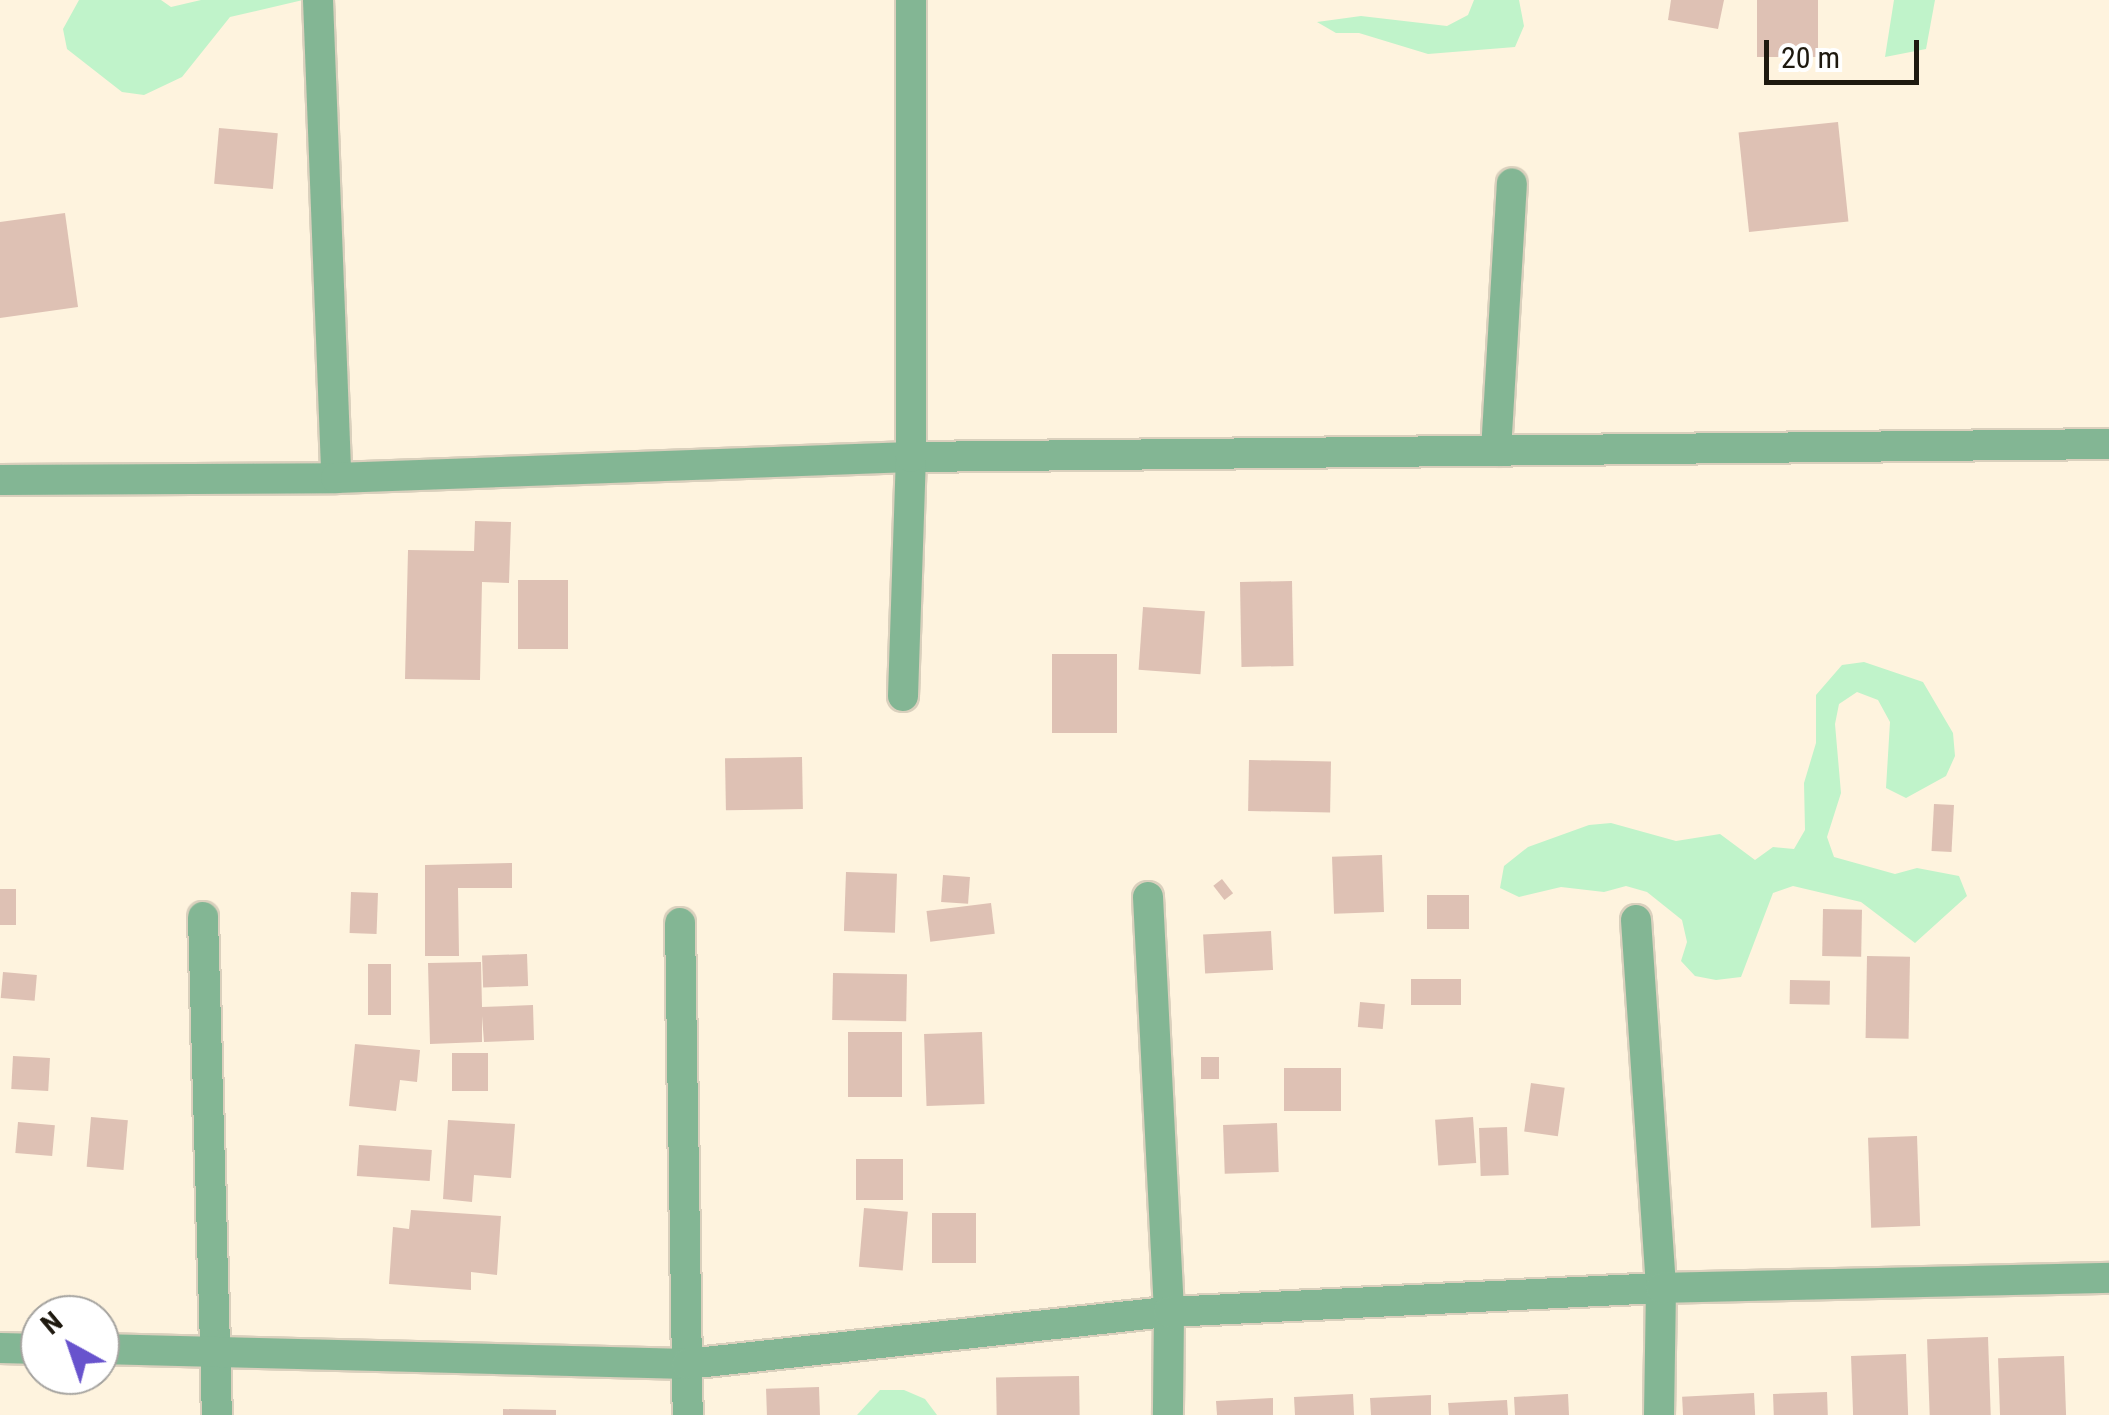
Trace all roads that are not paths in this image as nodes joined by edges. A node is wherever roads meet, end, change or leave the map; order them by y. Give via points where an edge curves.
1 (297, 0) edge
2 (318, 0) edge
3 (911, 0) edge
4 (1512, 183) dead end
5 (2109, 444) edge
6 (1496, 451) junction
7 (911, 457) junction
8 (336, 478) junction
9 (0, 480) edge
10 (902, 696) dead end
11 (1148, 898) dead end
12 (203, 917) dead end
13 (1636, 920) dead end
14 (680, 923) dead end
15 (2109, 1278) edge
16 (1661, 1288) junction
17 (1169, 1312) junction
18 (120, 1348) edge
19 (215, 1349) junction
20 (687, 1364) junction
21 (217, 1415) edge
22 (688, 1415) edge
23 (1168, 1415) edge
24 (1659, 1415) edge

1 - 2 street
2 - 8 street
3 - 7 street
4 - 6 street
5 - 6 street
6 - 7 street
7 - 8 street
7 - 10 street
8 - 9 street
11 - 17 street
12 - 19 street
13 - 16 street
14 - 20 street
15 - 16 street
16 - 17 street
16 - 24 street
17 - 20 street
17 - 23 street
18 - 19 street
19 - 20 street
19 - 21 street
20 - 22 street

